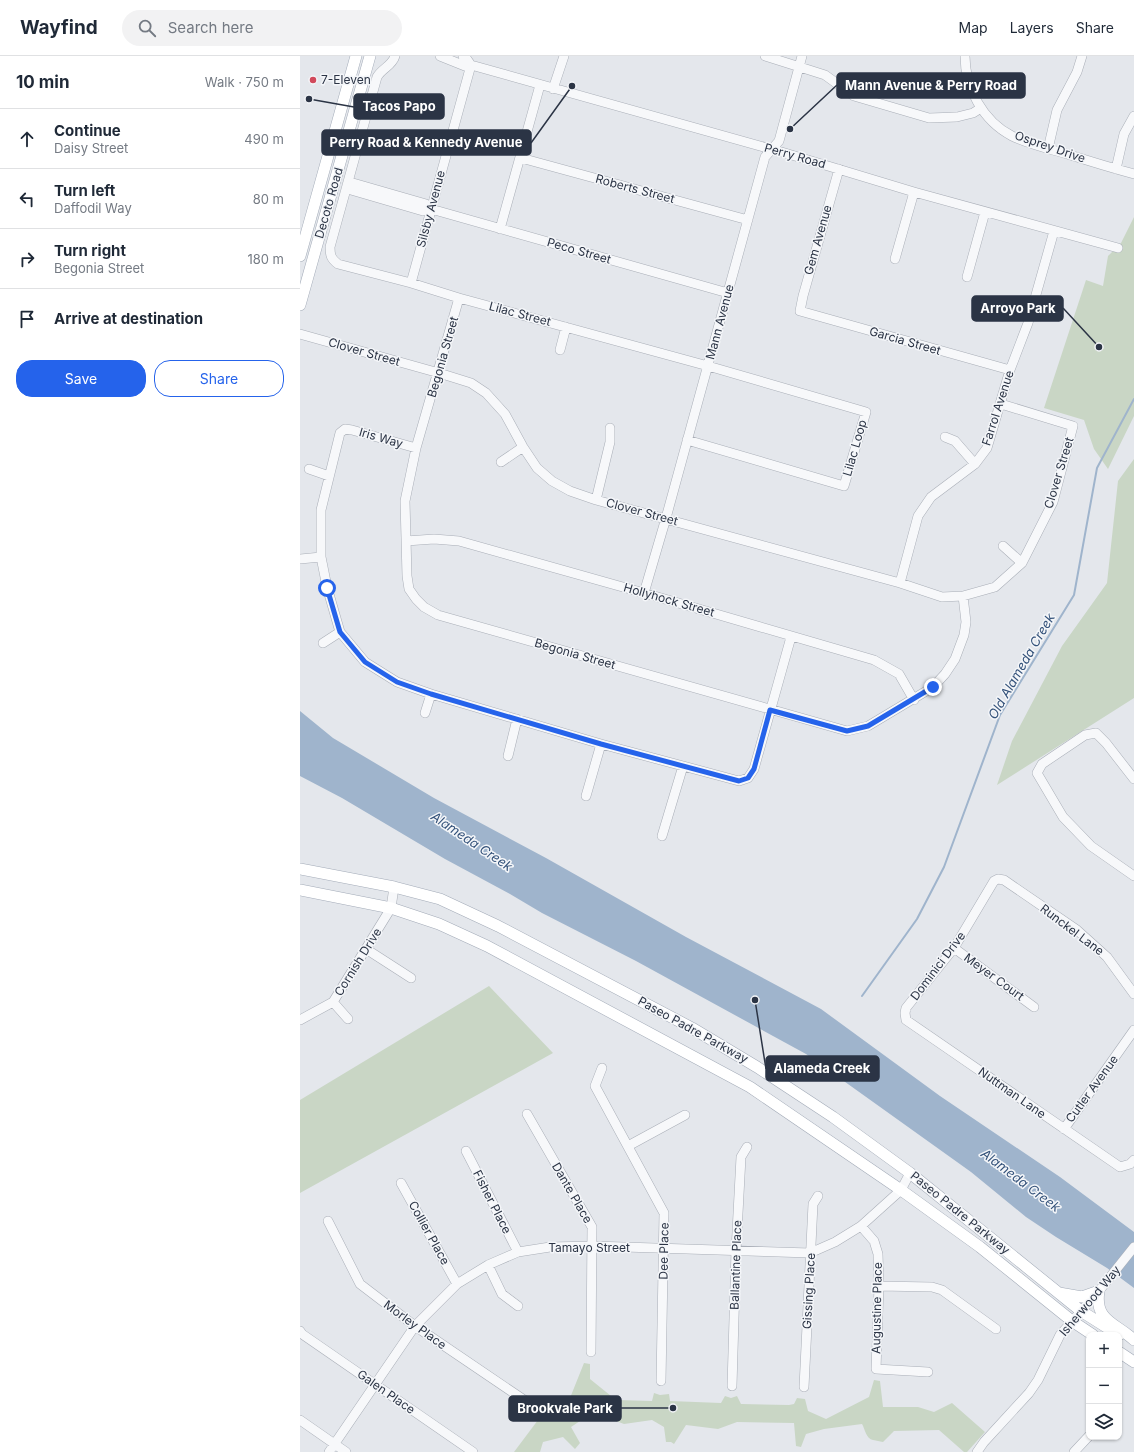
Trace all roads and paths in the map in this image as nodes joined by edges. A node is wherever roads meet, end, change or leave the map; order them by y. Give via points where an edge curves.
1 (356, 56) edge
2 (370, 56) edge
3 (395, 56) edge
4 (440, 56) edge
5 (463, 56) edge
6 (564, 56) edge
7 (765, 56) edge
8 (802, 56) edge
9 (965, 56) edge
10 (1082, 56) edge
11 (471, 66) junction
12 (800, 66) junction
13 (540, 86) junction
14 (553, 89) junction
15 (981, 108) junction
16 (1134, 116) edge
17 (1048, 148) junction
18 (772, 149) junction
19 (521, 158) junction
20 (839, 169) junction
21 (1116, 169) junction
22 (1134, 174) edge
23 (347, 185) junction
24 (914, 192) junction
25 (431, 208) junction
26 (985, 212) junction
27 (748, 220) junction
28 (500, 229) junction
29 (1054, 231) junction
30 (1118, 248) dead end
31 (300, 256) edge
32 (895, 259) dead end
33 (333, 260) joint
34 (967, 277) dead end
35 (411, 284) junction
36 (728, 292) junction
37 (459, 298) junction
38 (300, 305) edge
39 (800, 311) joint
40 (566, 327) junction
41 (300, 334) edge
42 (560, 350) dead end
43 (708, 366) junction
44 (1010, 370) junction
45 (439, 373) junction
46 (1001, 404) junction
47 (610, 428) dead end
48 (944, 437) dead end
49 (688, 440) junction
50 (523, 447) junction
51 (416, 448) junction
52 (501, 462) dead end
53 (975, 464) junction
54 (309, 469) dead end
55 (329, 476) junction
56 (596, 500) junction
57 (666, 518) junction
58 (406, 541) junction
59 (1003, 546) dead end
60 (321, 557) junction
61 (300, 559) edge
62 (1022, 563) junction
63 (900, 583) junction
64 (644, 593) junction
65 (963, 596) junction
66 (340, 632) junction
67 (791, 637) junction
68 (323, 643) dead end
69 (431, 694) junction
70 (914, 700) junction
71 (770, 710) junction
72 (424, 713) dead end
73 (517, 719) junction
74 (601, 744) junction
75 (508, 756) dead end
76 (683, 766) junction
77 (1134, 779) edge
78 (586, 796) dead end
79 (662, 836) dead end
80 (300, 869) edge
81 (1134, 876) edge
82 (998, 879) joint
83 (394, 887) junction
84 (300, 890) edge
85 (391, 908) junction
86 (954, 948) junction
87 (366, 949) junction
88 (411, 978) dead end
89 (1134, 994) edge
90 (333, 1002) junction
91 (1034, 1007) dead end
92 (905, 1013) joint
93 (348, 1019) dead end
94 (300, 1020) edge
95 (1134, 1030) edge
96 (602, 1068) dead end
97 (527, 1114) dead end
98 (685, 1115) dead end
99 (1064, 1129) junction
100 (628, 1146) junction
101 (747, 1147) dead end
102 (466, 1151) dead end
103 (1134, 1160) edge
104 (910, 1173) junction
105 (401, 1182) dead end
106 (901, 1190) junction
107 (818, 1196) dead end
108 (328, 1221) dead end
109 (861, 1226) junction
110 (593, 1246) junction
111 (1134, 1248) edge
112 (664, 1249) junction
113 (736, 1251) junction
114 (518, 1252) junction
115 (810, 1253) junction
116 (488, 1265) junction
117 (457, 1284) junction
118 (879, 1286) junction
119 (1100, 1291) junction
120 (1059, 1293) junction
121 (518, 1306) dead end
122 (1081, 1311) junction
123 (1072, 1321) junction
124 (415, 1326) junction
125 (996, 1329) dead end
126 (300, 1331) edge
127 (1088, 1332) edge
128 (1114, 1332) edge
129 (1122, 1337) edge
130 (1134, 1340) edge
131 (1134, 1345) edge
132 (591, 1352) dead end
133 (1122, 1354) edge
134 (1134, 1362) edge
135 (928, 1372) dead end
136 (661, 1381) dead end
137 (374, 1385) junction
138 (732, 1386) dead end
139 (804, 1387) dead end
140 (530, 1404) dead end
141 (300, 1420) edge
142 (1086, 1439) edge
143 (335, 1444) junction
144 (330, 1452) edge
145 (346, 1452) edge
146 (473, 1452) edge
147 (977, 1452) edge
148 (1074, 1452) edge

1 - 31 main road, Decoto Road
2 - 38 main road, Decoto Road
3 - 23 street, Decoto Road via 391,64 377,77
4 - 11 street, Perry Road
5 - 11 street
6 - 14 street
7 - 12 street
8 - 12 street, Mann Avenue
9 - 15 street, Osprey Drive via 973,94
10 - 17 street via 1077,72 1057,110
11 - 13 street, Perry Road
11 - 25 street, Silsby Avenue
12 - 15 street via 825,75 854,96 929,118 957,117
12 - 18 street, Mann Avenue via 779,141
13 - 14 street, Perry Road
13 - 19 street
14 - 18 street, Perry Road
15 - 17 street, Osprey Drive via 997,126 1012,136
16 - 21 street via 1124,134
17 - 21 street, Osprey Drive
18 - 20 street, Perry Road
18 - 27 street, Mann Avenue via 765,157
19 - 27 street, Roberts Street
19 - 28 street
20 - 24 street, Perry Road
20 - 39 street, Gem Avenue
21 - 22 street, Osprey Drive
23 - 25 street, Peco Street via 353,184 426,204
23 - 33 street, Decoto Road via 330,247
24 - 26 street, Perry Road
24 - 32 street
25 - 28 street, Peco Street
25 - 35 street, Silsby Avenue
26 - 29 street, Perry Road
26 - 34 street
27 - 36 street, Mann Avenue
28 - 36 street, Peco Street
29 - 30 street, Perry Road
29 - 44 street, Farrol Avenue via 1028,323
33 - 35 street, Lilac Street via 338,264
35 - 37 street, Lilac Street
36 - 43 street, Mann Avenue
37 - 40 street, Lilac Street
37 - 45 street, Begonia Street
39 - 44 street, Garcia Street
40 - 42 street
40 - 43 street, Lilac Street
41 - 45 street, Clover Street
43 - 49 street, Mann Avenue
43 - 49 street, Lilac Loop via 866,412 844,486
44 - 46 street, Farrol Avenue
45 - 50 street, Clover Street via 471,383 486,394 505,414
45 - 51 street, Begonia Street
46 - 53 street, Farrol Avenue via 987,448
46 - 62 street, Clover Street via 1073,426 1053,502
47 - 56 street via 610,442
48 - 53 street via 955,441
49 - 57 street, Mann Avenue
50 - 52 street
50 - 56 street, Clover Street via 537,468 552,481 570,491
51 - 55 street, Iris Way via 345,429 340,433
51 - 58 street, Begonia Street via 404,501
53 - 63 street, Farrol Avenue via 930,497 918,516
54 - 55 street
55 - 60 street via 321,510
56 - 57 street, Clover Street
57 - 63 street, Clover Street
57 - 64 street, Mann Avenue
58 - 64 street, Hollyhock Street via 459,541
58 - 71 street, Begonia Street via 410,589 424,607 438,615
59 - 62 street
60 - 61 street
60 - 66 street
62 - 65 street, Clover Street via 995,587
63 - 65 street, Clover Street via 942,597
64 - 67 street, Hollyhock Street
65 - 70 street, Begonia Street via 966,622 955,659 933,687
66 - 68 street
66 - 69 street via 365,662 397,682
67 - 70 street, Hollyhock Street via 874,660 899,674
67 - 71 street
69 - 72 street
69 - 73 street
70 - 71 street, Begonia Street via 868,726 847,731
71 - 76 street via 754,769 748,778 739,781
73 - 74 street
73 - 75 street
74 - 76 street
74 - 78 street
76 - 79 street
77 - 81 street via 1096,733 1085,736 1042,764 1037,773 1063,817 1091,846
80 - 83 main road, Paseo Padre Parkway
82 - 86 street, Dominici Drive via 994,881
82 - 89 street, Runckel Lane via 1004,880 1077,930 1107,957
83 - 85 street, Cornish Drive
83 - 104 main road, Paseo Padre Parkway via 440,899 498,926 692,1028 776,1079
84 - 85 main road, Paseo Padre Parkway
85 - 87 street, Cornish Drive
85 - 106 main road, Paseo Padre Parkway via 438,924 487,946 750,1087
86 - 91 street, Meyer Court
86 - 92 street, Dominici Drive via 906,1008
87 - 88 street
87 - 90 street, Cornish Drive
90 - 93 street
90 - 94 street, Cornish Drive
92 - 99 street, Nuttman Lane via 906,1020
95 - 99 street, Cutler Avenue
96 - 100 street, Dee Place via 595,1086
97 - 110 street, Dante Place via 592,1227
98 - 100 street
99 - 103 street, Nuttman Lane via 1120,1167
100 - 112 street, Dee Place via 664,1213
101 - 113 street, Ballantine Place via 741,1157
102 - 114 street, Fisher Place
104 - 106 street, Tamayo Street
104 - 120 main road, Paseo Padre Parkway
105 - 117 street, Collier Place
106 - 109 street, Tamayo Street
106 - 123 main road, Paseo Padre Parkway via 980,1247
107 - 115 street, Gissing Place via 813,1204
108 - 124 street, Morley Place via 360,1284
109 - 115 street, Tamayo Street
109 - 118 street, Augustine Place via 874,1240 878,1254
110 - 112 street, Tamayo Street
110 - 114 street, Tamayo Street via 550,1247
110 - 132 street, Dante Place
111 - 119 street, Isherwood Way
112 - 113 street, Tamayo Street
112 - 136 street, Dee Place
113 - 115 street, Tamayo Street
113 - 138 street, Ballantine Place
114 - 116 street, Tamayo Street
115 - 139 street, Gissing Place
116 - 117 street, Tamayo Street
116 - 121 street via 502,1294
117 - 124 street, Tamayo Street
118 - 125 street via 932,1287 942,1290
118 - 135 street, Augustine Place via 876,1369
119 - 120 main road via 1082,1297
119 - 122 street, Isherwood Way
119 - 130 main road via 1099,1309 1104,1317
120 - 122 main road, Paseo Padre Parkway
122 - 123 street, Isherwood Way
122 - 128 main road, Paseo Padre Parkway
123 - 127 main road, Paseo Padre Parkway
123 - 147 street, Isherwood Way via 1060,1335 1029,1393
124 - 137 street, Tamayo Street
124 - 140 street, Morley Place
126 - 137 street, Galen Place
129 - 131 main road, Paseo Padre Parkway
133 - 134 main road
137 - 143 street, Tamayo Street
137 - 146 street, Galen Place
141 - 143 street
142 - 148 street
143 - 144 street, Tamayo Street
143 - 145 street

